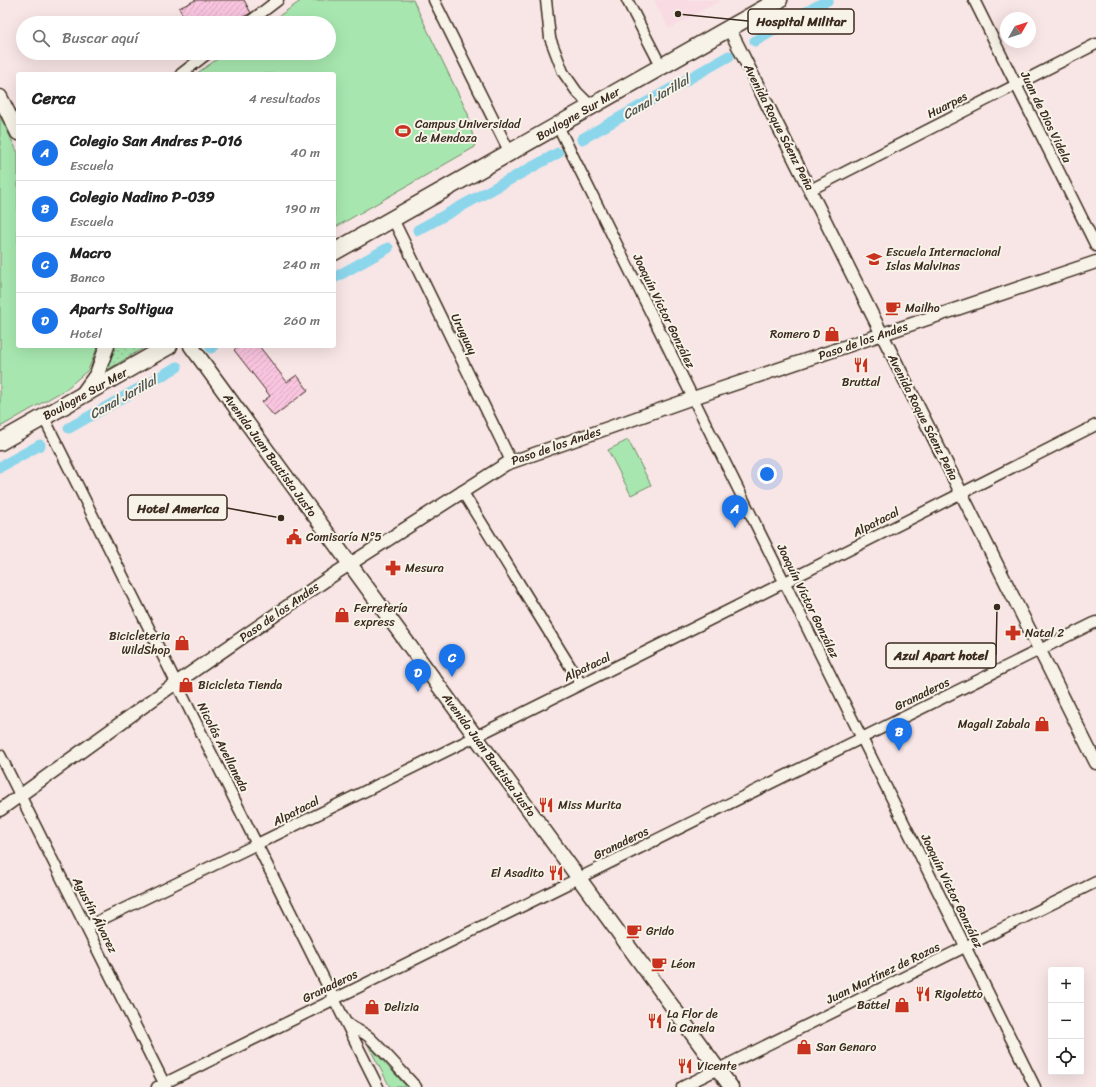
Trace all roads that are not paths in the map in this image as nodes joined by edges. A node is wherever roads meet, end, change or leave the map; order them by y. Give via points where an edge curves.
1 (278, 0) edge
2 (434, 0) edge
3 (546, 0) edge
4 (627, 0) edge
5 (780, 0) edge
6 (974, 0) edge
7 (257, 16) edge
8 (729, 28) junction
9 (1096, 44) edge
10 (199, 60) edge
11 (661, 66) junction
12 (184, 72) edge
13 (1016, 85) junction
14 (0, 97) edge
15 (592, 106) junction
16 (558, 126) junction
17 (16, 129) edge
18 (510, 152) junction
19 (810, 190) junction
20 (393, 219) junction
21 (1096, 246) edge
22 (336, 251) edge
23 (1096, 262) edge
24 (882, 334) junction
25 (107, 348) edge
26 (165, 348) edge
27 (192, 348) edge
28 (81, 396) junction
29 (693, 398) junction
30 (44, 418) junction
31 (1096, 425) edge
32 (0, 442) edge
33 (511, 461) junction
34 (462, 492) junction
35 (961, 493) junction
36 (350, 564) junction
37 (784, 582) junction
38 (1096, 622) edge
39 (1040, 650) junction
40 (176, 683) junction
41 (581, 684) junction
42 (475, 736) junction
43 (862, 738) junction
44 (0, 755) edge
45 (1096, 763) edge
46 (20, 796) junction
47 (0, 810) edge
48 (257, 845) junction
49 (579, 878) junction
50 (1096, 882) edge
51 (86, 927) junction
52 (966, 946) junction
53 (334, 999) junction
54 (345, 1021) junction
55 (370, 1038) junction
56 (357, 1046) junction
57 (717, 1069) junction
58 (162, 1086) edge
59 (378, 1087) edge
60 (416, 1087) edge
61 (682, 1087) edge
62 (731, 1087) edge
63 (1035, 1087) edge

1 - 7 street
2 - 18 street
3 - 15 street via 550,38 563,72 577,92
4 - 11 street
5 - 8 main road, Boulogne Sur Mer
6 - 13 street, Juan de Dios Videla
8 - 11 main road, Boulogne Sur Mer
8 - 19 street, Avenida Roque Sáenz Peña
9 - 13 street, Huarpes
10 - 12 street
11 - 15 main road, Boulogne Sur Mer
13 - 19 street, Huarpes
13 - 21 street, Juan de Dios Videla
14 - 17 main road
15 - 16 main road, Boulogne Sur Mer
16 - 18 main road, Boulogne Sur Mer
16 - 29 street, Joaquín Víctor González
18 - 20 main road, Boulogne Sur Mer
19 - 24 street, Avenida Roque Sáenz Peña
20 - 22 main road, Boulogne Sur Mer
20 - 33 street, Uruguay
23 - 24 street, Paso de los Andes
24 - 29 street, Paso de los Andes
24 - 35 street, Avenida Roque Sáenz Peña
25 - 28 main road via 97,374
26 - 28 main road, Boulogne Sur Mer
27 - 36 main road, Avenida Juan Bautista Justo
28 - 30 main road, Boulogne Sur Mer
29 - 33 street, Paso de los Andes
29 - 37 street, Joaquín Víctor González
30 - 32 main road, Boulogne Sur Mer
30 - 40 street, Nicolás Avellaneda
31 - 35 street, Alpatacal
33 - 34 street, Paso de los Andes
34 - 36 street, Paso de los Andes
34 - 41 street
35 - 37 street, Alpatacal
35 - 39 street, Avenida Roque Sáenz Peña
36 - 40 street, Paso de los Andes
36 - 42 main road, Avenida Juan Bautista Justo
37 - 41 street, Alpatacal
37 - 43 street, Joaquín Víctor González
38 - 39 street, Granaderos
39 - 43 street, Granaderos
39 - 45 street, Avenida Roque Sáenz Peña
40 - 46 street, Paso de los Andes
40 - 48 street, Nicolás Avellaneda
41 - 42 street, Alpatacal
42 - 48 street, Alpatacal
42 - 49 main road, Avenida Juan Bautista Justo
43 - 49 street, Granaderos
43 - 52 street, Joaquín Víctor González
44 - 46 street, Agustín Álvarez
46 - 47 street, Paso de los Andes
46 - 51 street, Agustín Álvarez
48 - 51 street, Alpatacal
48 - 53 street, Nicolás Avellaneda
49 - 53 street, Granaderos
49 - 57 main road, Avenida Juan Bautista Justo
50 - 52 street, Juan Martínez de Rozas
51 - 58 street, Agustín Álvarez
52 - 57 street, Juan Martínez de Rozas
52 - 63 street, Joaquín Víctor González
53 - 54 street, Nicolás Avellaneda
53 - 58 street, Granaderos
54 - 55 street
54 - 56 street, Nicolás Avellaneda
55 - 56 street via 359,1036 356,1039
55 - 60 street
56 - 59 street, Nicolás Avellaneda
57 - 61 street, Juan Martínez de Rozas
57 - 62 main road, Avenida Juan Bautista Justo

